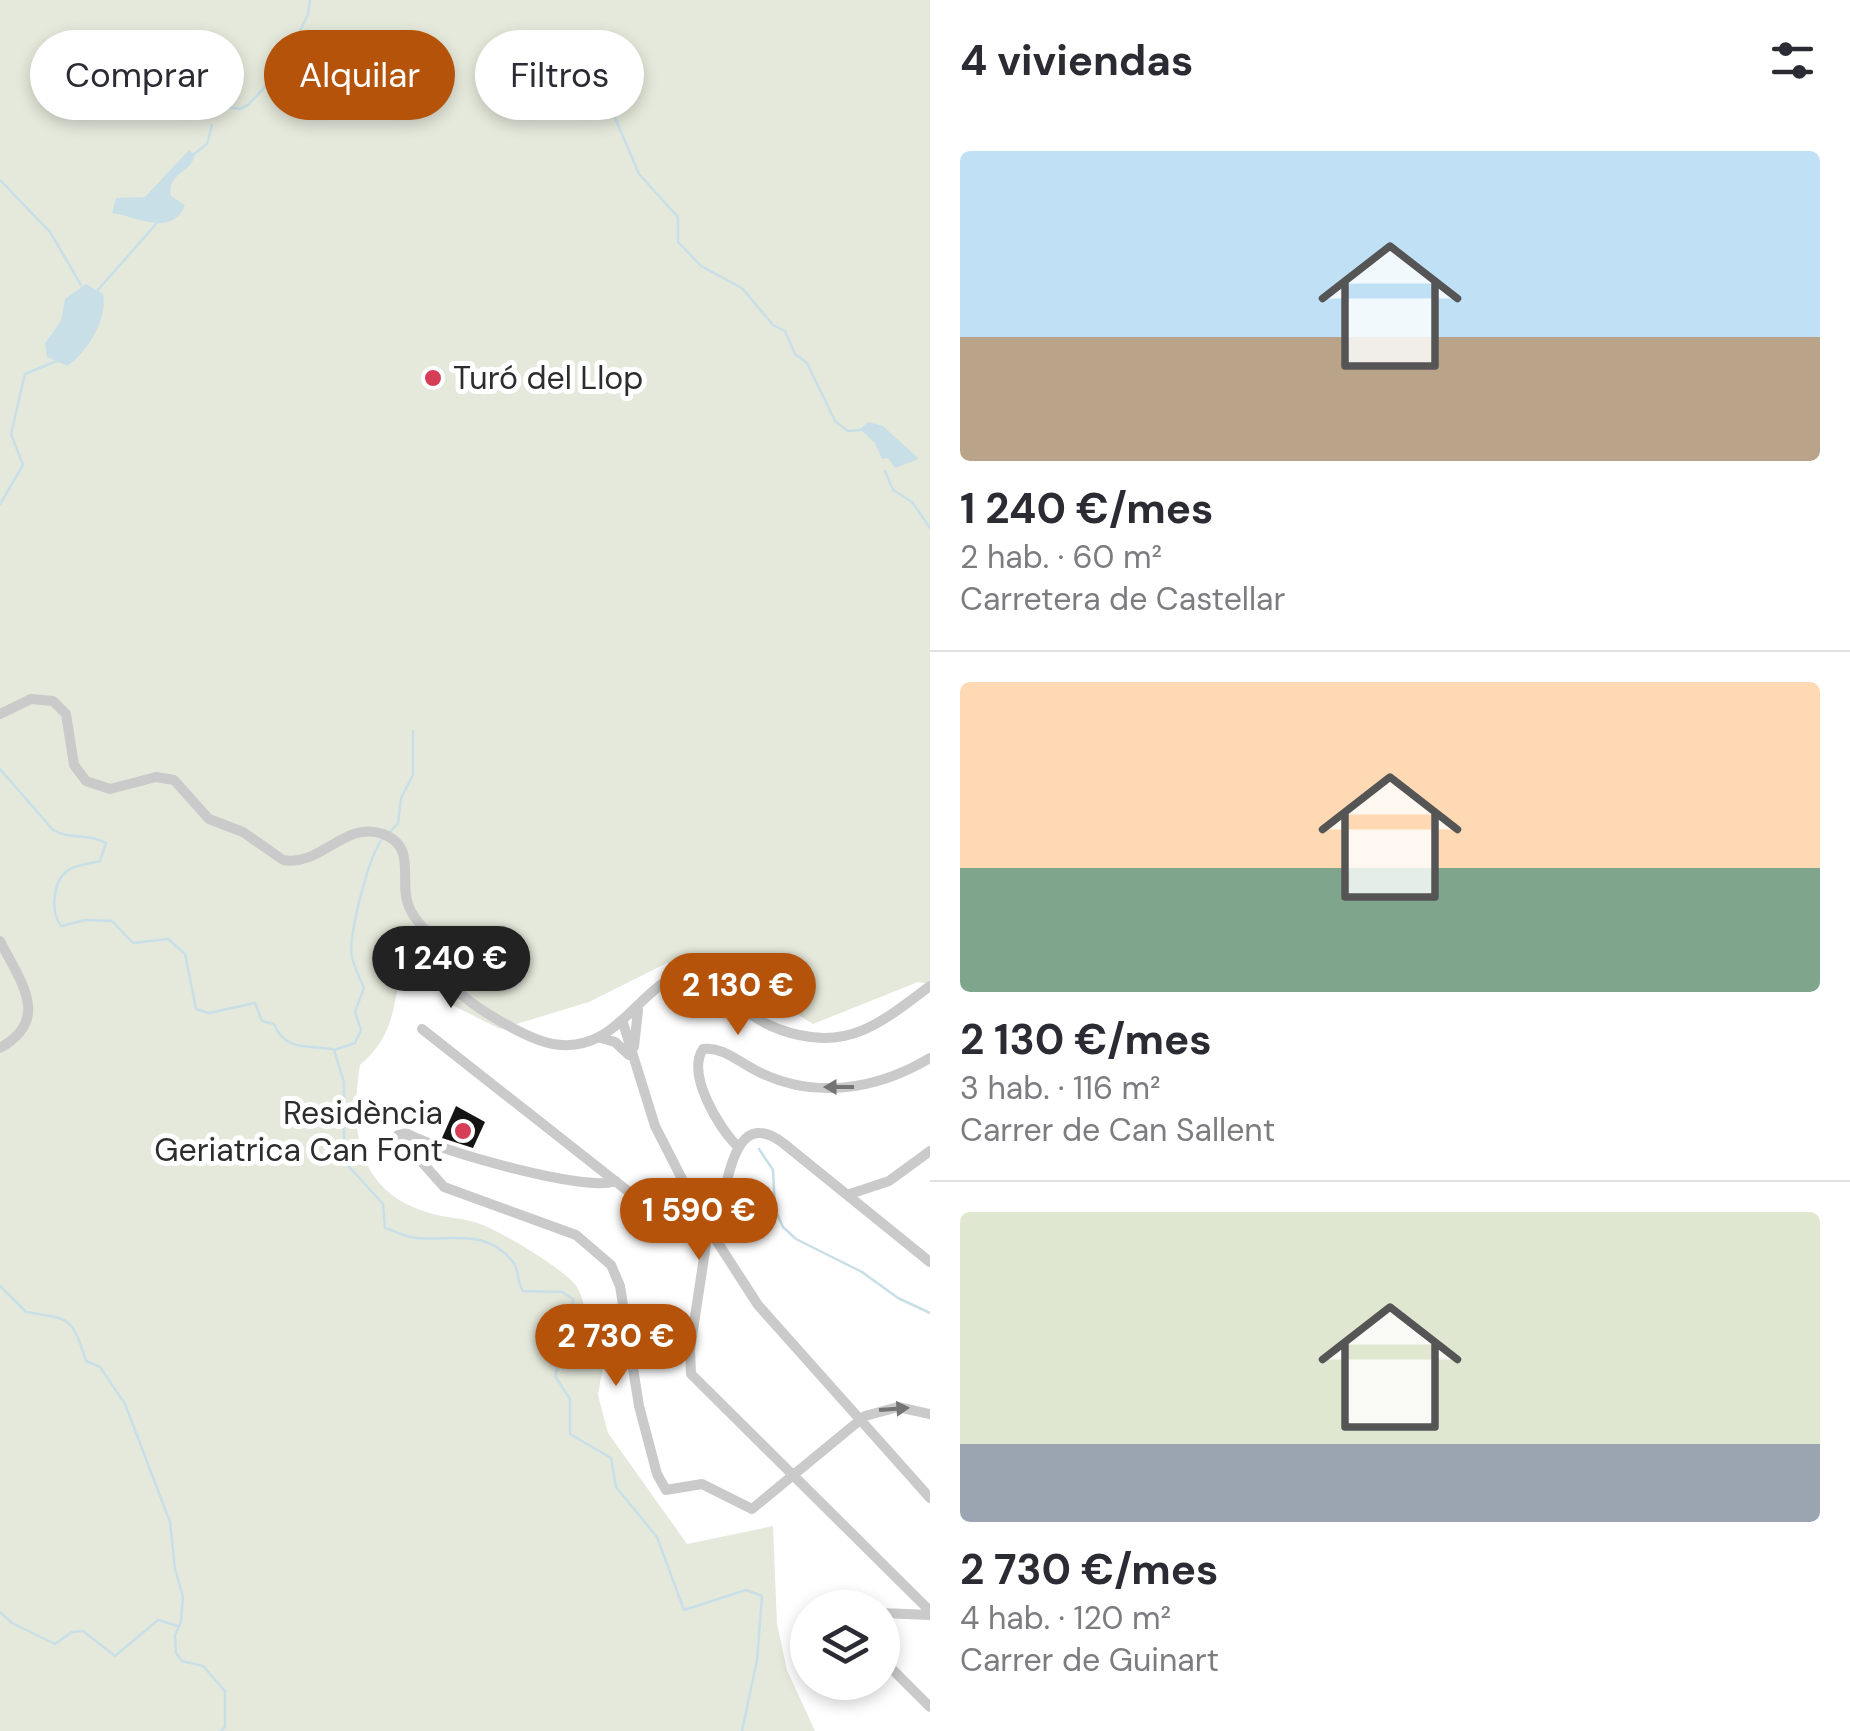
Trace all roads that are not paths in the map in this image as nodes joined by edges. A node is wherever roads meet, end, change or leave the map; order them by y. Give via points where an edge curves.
1 (0, 714) edge
2 (0, 941) edge
3 (930, 986) edge
4 (639, 1008) junction
5 (623, 1022) junction
6 (422, 1029) dead end
7 (601, 1038) junction
8 (0, 1048) edge
9 (930, 1058) edge
10 (634, 1064) junction
11 (737, 1146) junction
12 (930, 1151) edge
13 (616, 1181) junction
14 (847, 1195) junction
15 (708, 1235) junction
16 (930, 1262) edge
17 (930, 1414) edge
18 (860, 1420) junction
19 (792, 1475) junction
20 (930, 1498) edge
21 (900, 1613) edge
22 (930, 1613) edge
23 (900, 1677) edge
24 (930, 1707) edge

1 - 7 street via 32,699 53,701 66,714 74,764 93,785 110,790 156,777 174,780 210,819 244,832 278,858 305,860 351,834 376,832 400,847 410,909 455,988 546,1043
2 - 8 street via 29,1016 24,1030
3 - 4 street via 870,1028 835,1039 759,1021 695,970 674,978
4 - 5 street
4 - 10 street
5 - 7 street
5 - 10 street
6 - 13 street
7 - 10 street via 620,1046
9 -> 11 street via 901,1076 837,1088 770,1078 719,1050 702,1049 702,1083
10 - 15 street via 655,1126
11 - 14 street via 753,1134 770,1136
11 - 15 street
12 - 14 street via 889,1181
13 - 15 street via 681,1234
13 - 19 street via 604,1185 547,1175 398,1136 444,1187 576,1235 606,1259 620,1286 639,1406 666,1490 705,1485 752,1509
14 - 16 street
15 - 18 street via 758,1305
15 - 19 street via 691,1374
18 -> 17 street via 891,1407
18 - 19 street
18 - 20 street
19 - 22 street
21 - 22 street
23 - 24 street

